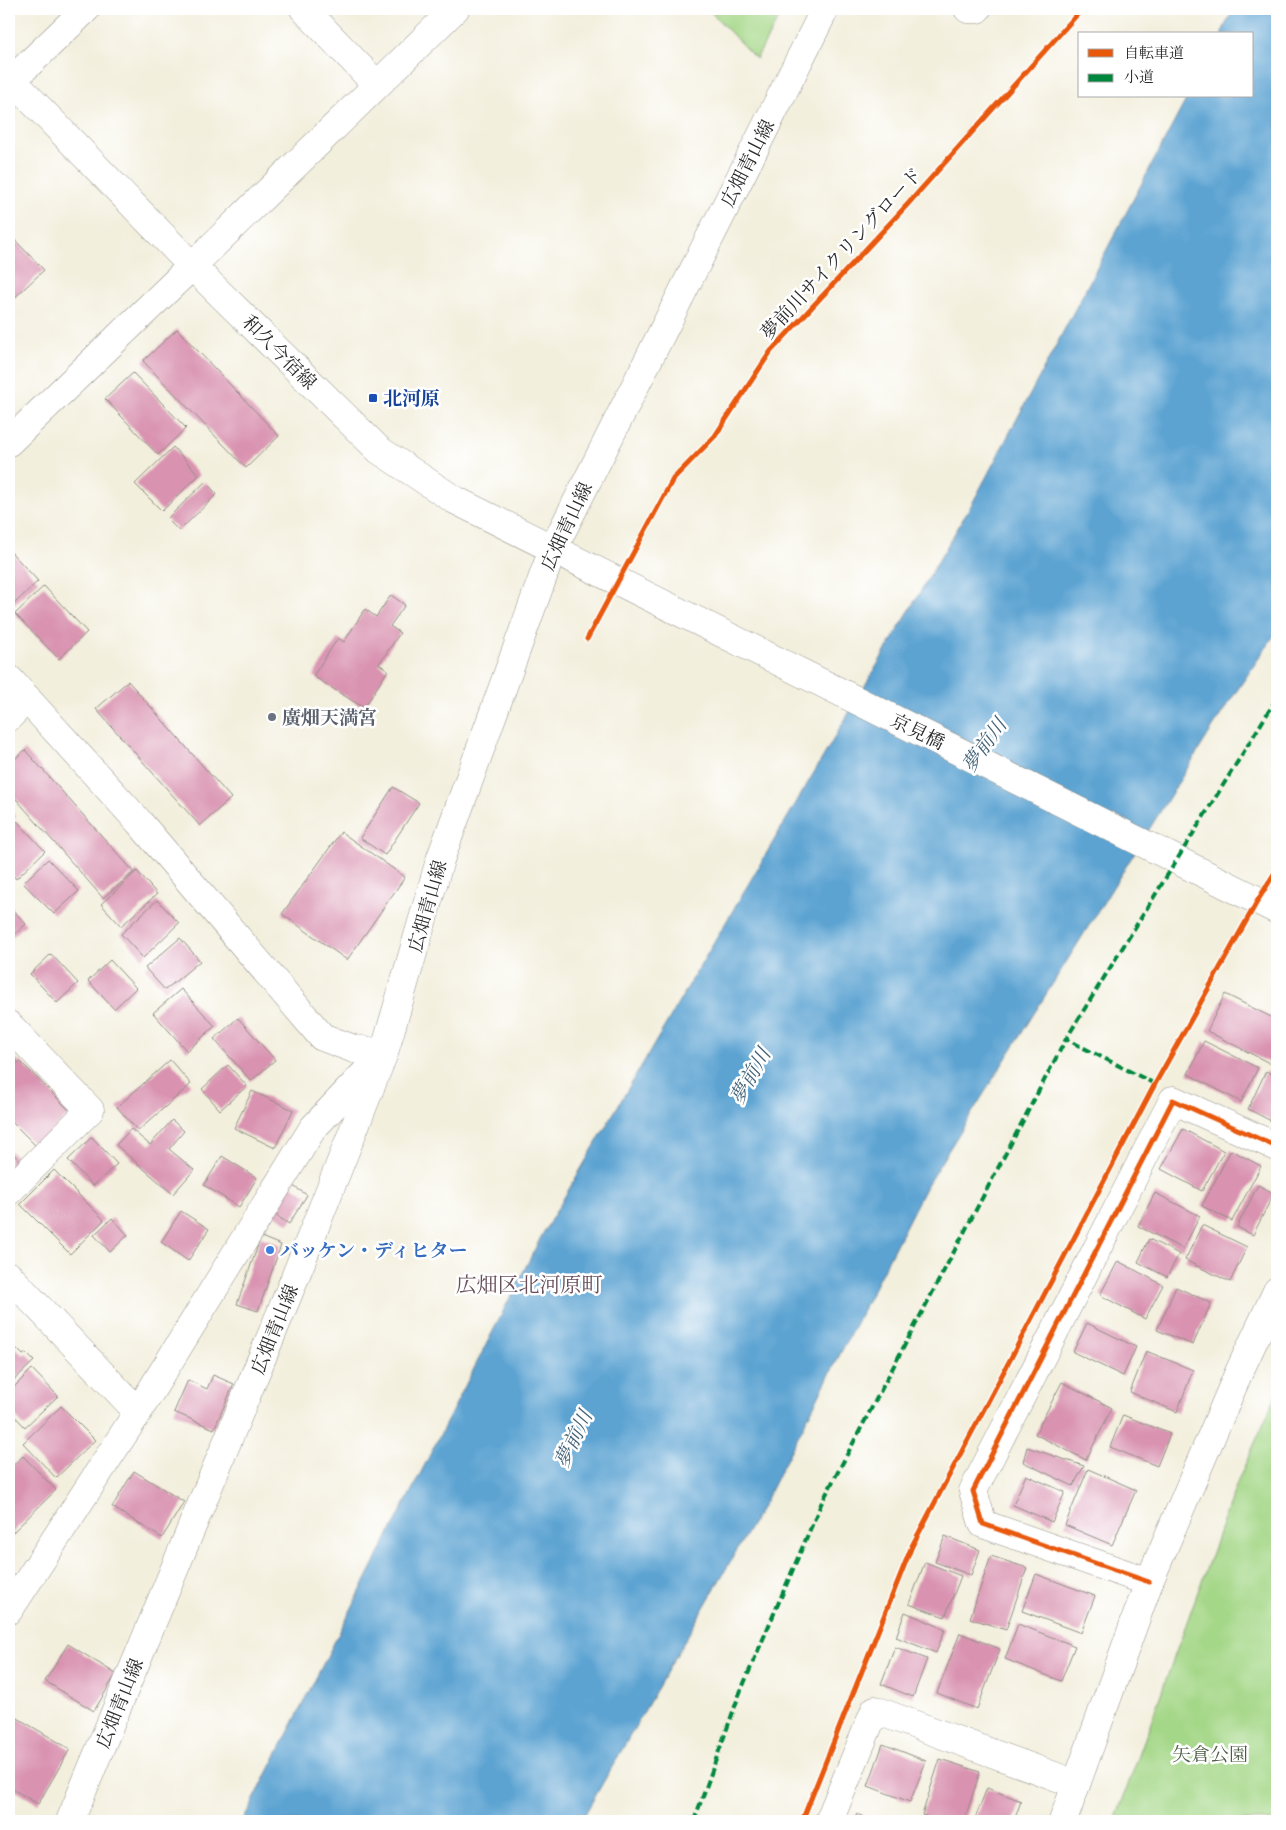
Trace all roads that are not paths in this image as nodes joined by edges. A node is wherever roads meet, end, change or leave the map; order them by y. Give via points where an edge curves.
1 (86, 9) edge
2 (304, 9) edge
3 (456, 9) edge
4 (825, 9) edge
5 (968, 9) edge
6 (977, 9) edge
7 (10, 80) edge
8 (377, 85) junction
9 (192, 266) junction
10 (10, 438) edge
11 (553, 548) junction
12 (594, 569) joint
13 (15, 698) edge
14 (1277, 910) edge
15 (9, 1025) edge
16 (384, 1053) junction
17 (1277, 1147) edge
18 (9, 1190) edge
19 (9, 1276) edge
20 (1277, 1291) edge
21 (138, 1412) junction
22 (1149, 1582) junction
23 (9, 1610) edge
24 (1076, 1784) junction
25 (70, 1821) edge
26 (829, 1821) edge
27 (1063, 1821) edge

1 - 7 street
2 - 8 street
3 - 8 street
4 - 11 street, 広畑青山線
5 - 6 street
7 - 9 street, 和久今宿線
8 - 9 street
9 - 10 street
9 - 11 street, 和久今宿線 via 379,450 453,500
11 - 12 street, 和久今宿線
11 - 16 street, 広畑青山線 via 440,860
12 - 14 street, 京見橋
13 - 16 street via 139,822 322,1037 354,1049
15 - 18 street via 90,1110
16 - 21 street via 312,1128
16 - 25 street, 広畑青山線 via 288,1295
17 - 22 street via 1173,1100 973,1491 983,1524
19 - 21 street
20 - 22 street
21 - 23 street
22 - 24 street
24 - 26 street via 875,1710
24 - 27 street

